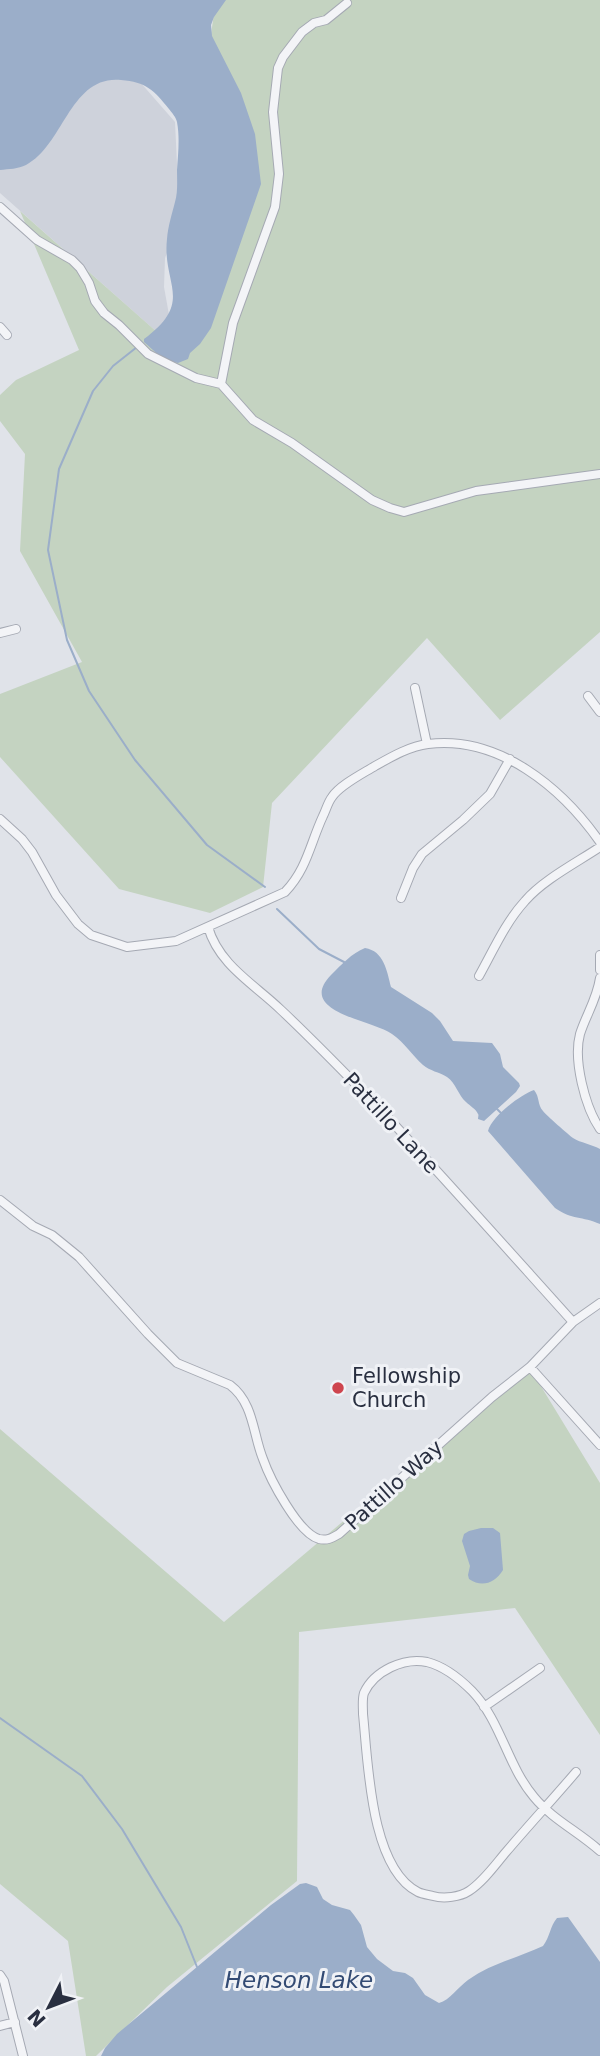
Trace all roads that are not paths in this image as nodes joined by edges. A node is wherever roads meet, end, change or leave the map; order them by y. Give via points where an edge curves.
1 (347, 3) dead end
2 (0, 207) edge
3 (0, 327) edge
4 (7, 335) dead end
5 (221, 384) junction
6 (600, 474) edge
7 (16, 629) dead end
8 (0, 633) edge
9 (415, 688) dead end
10 (588, 696) dead end
11 (600, 712) edge
12 (427, 744) junction
13 (510, 759) junction
14 (0, 819) edge
15 (600, 845) edge
16 (401, 898) dead end
17 (208, 927) junction
18 (600, 955) edge
19 (600, 970) edge
20 (479, 976) dead end
21 (600, 978) edge
22 (600, 1129) edge
23 (0, 1200) edge
24 (600, 1303) edge
25 (573, 1322) junction
26 (530, 1367) junction
27 (600, 1445) edge
28 (540, 1668) dead end
29 (484, 1707) junction
30 (576, 1772) dead end
31 (545, 1808) junction
32 (600, 1851) edge
33 (0, 1975) edge
34 (15, 2022) junction
35 (0, 2026) edge
36 (23, 2056) edge

1 - 5 street via 302,32 278,68 275,207 233,323
2 - 5 street via 37,240 72,260 104,313 148,354 196,378
3 - 4 street
5 - 6 street via 253,420 372,500 404,512 476,491
7 - 8 street
9 - 12 street
10 - 11 street
12 - 13 street via 483,748
12 - 17 street via 394,755 332,796 298,878 285,892
13 - 15 street via 541,779 590,828
13 - 16 street via 489,794 422,854
14 - 17 street via 22,839 57,895 91,935 127,947 176,941
15 - 20 street via 524,901
17 - 25 street, Pattillo Lane via 223,957 378,1107
18 - 19 street
21 - 22 street via 579,1037 578,1054 589,1108
23 - 26 street, Pattillo Way via 79,1257 177,1363 238,1391 275,1486 294,1517 315,1538 331,1539 339,1534
24 - 25 street
25 - 26 street
26 - 27 street
28 - 29 street
29 - 31 street via 520,1776
29 - 31 street via 442,1667 425,1661 395,1666 371,1682 363,1696 370,1774 377,1827 393,1866 417,1892 458,1896 486,1874
30 - 31 street
31 - 32 street
33 - 34 street
34 - 35 street
34 - 36 street

